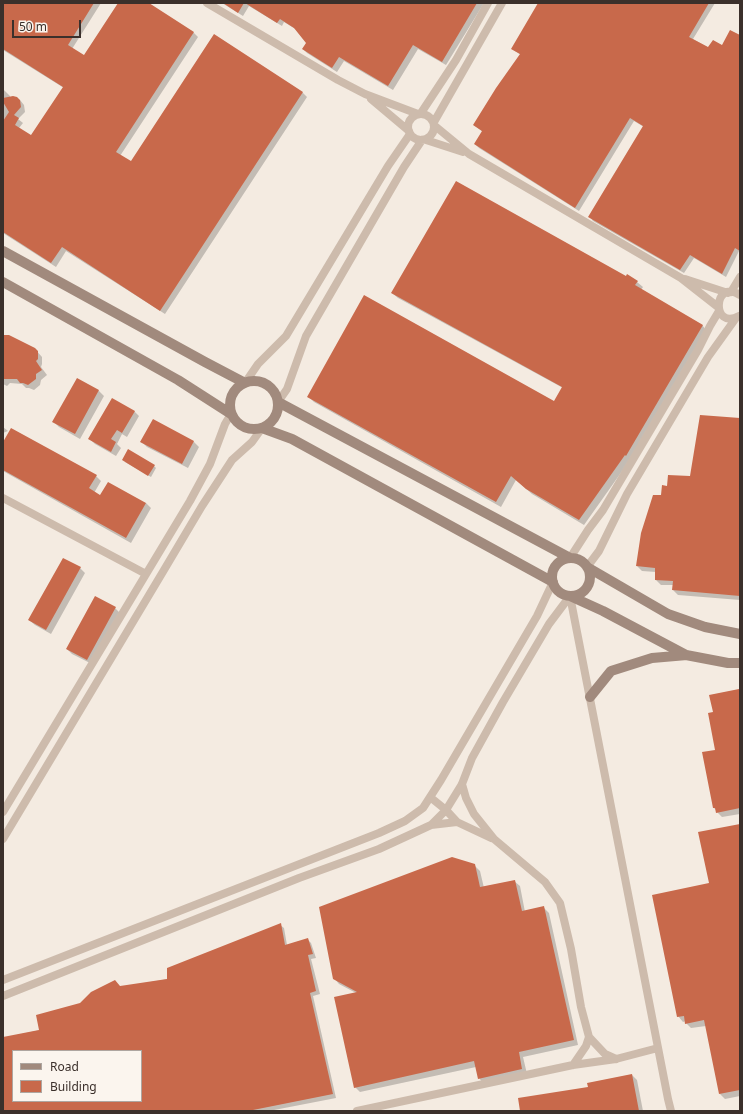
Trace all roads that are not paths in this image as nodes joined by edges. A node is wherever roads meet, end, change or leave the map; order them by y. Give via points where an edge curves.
1 (207, 3) edge
2 (488, 3) edge
3 (502, 3) edge
4 (365, 94) junction
5 (419, 114) junction
6 (434, 124) junction
7 (409, 133) junction
8 (424, 140) junction
9 (469, 154) junction
10 (3, 252) edge
11 (740, 277) edge
12 (681, 278) junction
13 (3, 282) edge
14 (729, 292) junction
15 (740, 296) edge
16 (719, 309) junction
17 (738, 316) edge
18 (245, 383) junction
19 (278, 402) junction
20 (231, 414) junction
21 (262, 428) junction
22 (3, 498) edge
23 (570, 558) junction
24 (587, 567) junction
25 (146, 574) junction
26 (553, 582) junction
27 (570, 596) junction
28 (740, 634) edge
29 (689, 655) junction
30 (740, 663) edge
31 (590, 697) junction
32 (462, 784) junction
33 (430, 797) junction
34 (446, 810) junction
35 (3, 812) edge
36 (457, 822) junction
37 (431, 825) junction
38 (3, 839) edge
39 (494, 839) junction
40 (3, 980) edge
41 (3, 996) edge
42 (589, 1037) junction
43 (658, 1048) junction
44 (616, 1059) junction
45 (573, 1065) junction
46 (357, 1111) edge
47 (671, 1111) edge

1 - 4 street
2 - 5 street via 456,60
3 - 6 street
4 - 5 street
4 - 7 street
5 - 6 street via 428,115
5 - 7 street via 411,117
6 - 8 street via 432,134
6 - 9 street
7 - 8 street via 413,138
7 - 18 street via 286,336 258,364
8 - 9 street
8 - 19 street via 404,167 306,336 287,389
9 - 12 street
10 - 18 street
11 - 14 street
12 - 14 street
12 - 16 street
13 - 20 street via 178,380
14 - 15 street
14 - 16 street via 719,300
16 - 17 street via 725,317
16 - 23 street via 698,350 604,510
17 - 24 street via 708,357 627,494 599,551
18 - 19 street via 258,381 266,384 276,395
18 - 20 street via 233,394
19 - 21 street via 278,411 273,420
19 - 23 street
20 - 21 street via 242,426 250,429
20 - 25 street via 210,464
21 - 26 street via 292,439
21 - 38 street via 252,442 232,460 202,506
22 - 25 street
23 - 24 street via 579,560
23 - 26 street via 556,565
24 - 27 street via 590,579 587,588 577,595
24 - 28 street via 668,614 705,627
25 - 35 street
26 - 27 street via 558,591
26 - 33 street via 537,616
27 - 29 street via 603,610
27 - 31 street
27 - 32 street via 548,624 502,702 472,758
29 - 30 street
29 - 31 street via 652,658 611,671
31 - 43 street
32 - 34 street
32 - 39 street via 474,814
33 - 34 street
33 - 40 street via 423,808 405,821 379,833
34 - 36 street
34 - 37 street
36 - 37 street
36 - 39 street
37 - 41 street via 379,849 299,878
39 - 42 street via 544,882 560,903 571,949 580,1007
42 - 44 street via 605,1054
42 - 45 street
43 - 44 street
43 - 47 street
44 - 45 street
45 - 46 street

